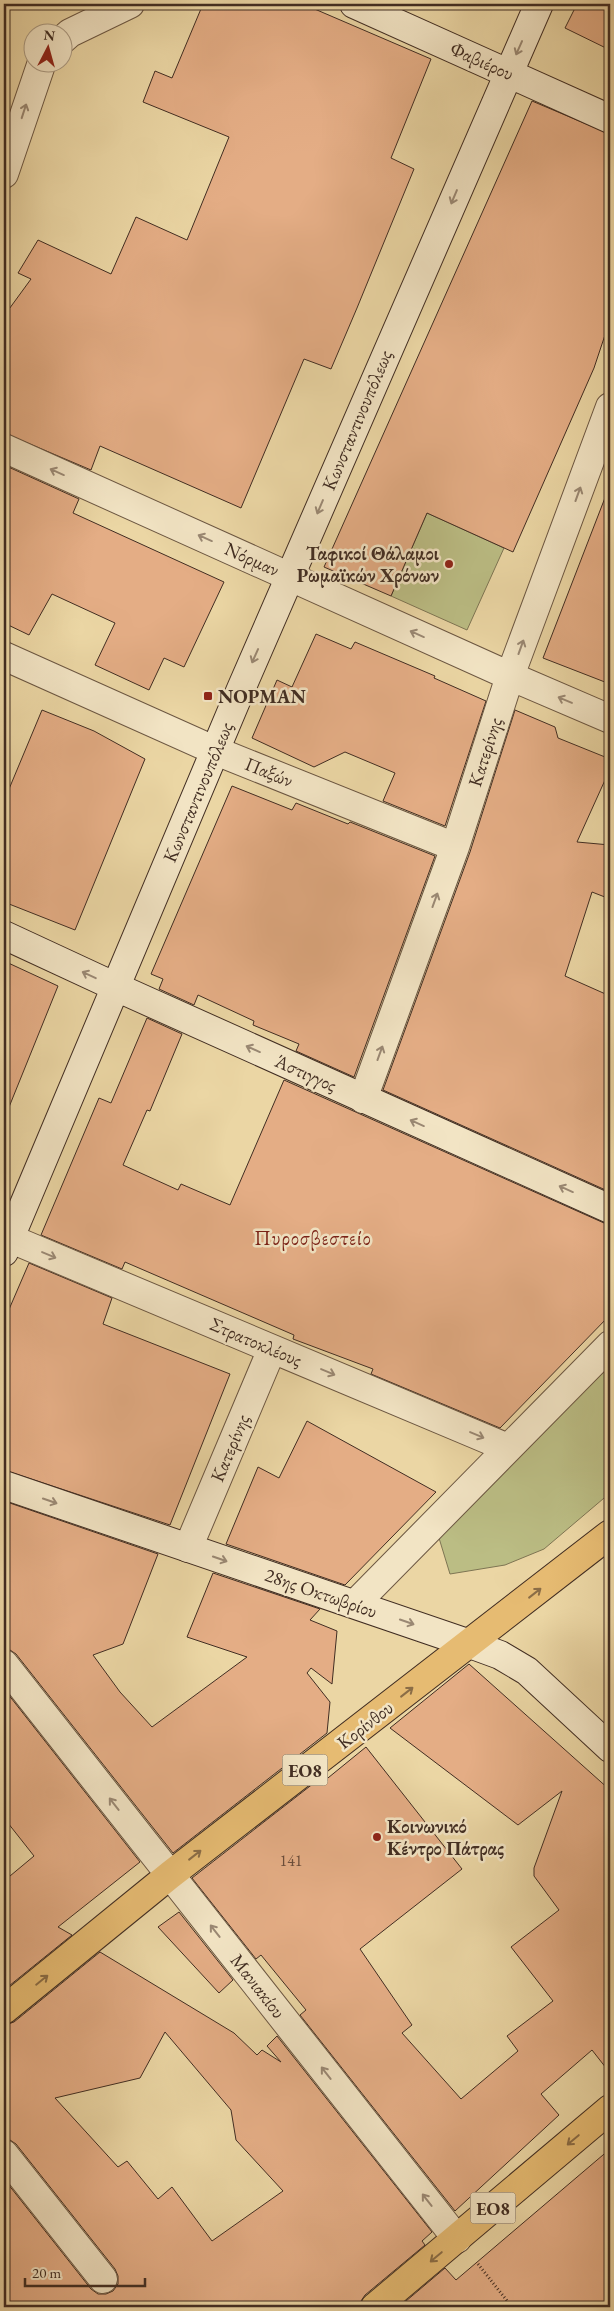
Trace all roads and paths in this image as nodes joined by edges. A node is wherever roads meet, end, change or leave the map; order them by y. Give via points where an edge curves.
1 (130, 4) edge
2 (354, 4) edge
3 (539, 4) edge
4 (72, 33) edge
5 (39, 72) edge
6 (508, 73) junction
7 (610, 119) edge
8 (4, 174) edge
9 (610, 407) edge
10 (4, 448) edge
11 (290, 576) junction
12 (4, 656) edge
13 (510, 676) junction
14 (610, 719) edge
15 (216, 750) junction
16 (455, 847) junction
17 (4, 935) edge
18 (116, 987) junction
19 (363, 1098) junction
20 (610, 1209) edge
21 (6, 1242) edge
22 (610, 1345) edge
23 (272, 1349) junction
24 (508, 1448) junction
25 (4, 1486) edge
26 (610, 1534) edge
27 (188, 1548) junction
28 (355, 1604) junction
29 (470, 1644) junction
30 (4, 1664) edge
31 (610, 1748) edge
32 (170, 1875) junction
33 (4, 2010) edge
34 (610, 2109) edge
35 (4, 2154) edge
36 (457, 2239) junction
37 (103, 2279) dead end
38 (375, 2307) edge
39 (512, 2307) edge

1 - 4 street
2 - 6 street, Φαβιέρου
3 -> 6 street, Κωνσταντινουπόλεως
8 -> 5 street
6 - 7 street, Φαβιέρου
6 -> 11 street, Κωνσταντινουπόλεως
13 -> 9 street, Κατερίνης
11 -> 10 street, Νόρμαν
13 -> 11 street, Νόρμαν
11 -> 15 street, Κωνσταντινουπόλεως
12 - 15 street, Παξών
14 -> 13 street, Νόρμαν
13 - 16 street, Κατερίνης
15 - 16 street, Παξών
15 - 18 street, Κωνσταντινουπόλεως
19 -> 16 street, Κατερίνης
18 -> 17 street, Άστιγγος
19 -> 18 street, Άστιγγος
18 - 21 street, Κωνσταντινουπόλεως
20 -> 19 street, Άστιγγος
21 -> 23 street, Στρατοκλέους
22 - 24 street
23 -> 24 street, Στρατοκλέους
23 - 27 street, Κατερίνης
24 - 28 street
25 -> 27 street, 28ης Οκτωβρίου
29 -> 26 main road, Κορίνθου / ΕΟ8
27 -> 28 street, 28ης Οκτωβρίου
28 -> 29 street, 28ης Οκτωβρίου
29 - 31 street, 28ης Οκτωβρίου via 500,1655 527,1672
32 -> 29 main road, Κορίνθου / ΕΟ8
32 -> 30 street, Μανιακίου
33 -> 32 main road, Κορίνθου / ΕΟ8
36 -> 32 street, Μανιακίου
34 -> 36 main road, ΕΟ8
35 - 37 street
36 -> 38 main road, ΕΟ8
36 - 39 path

